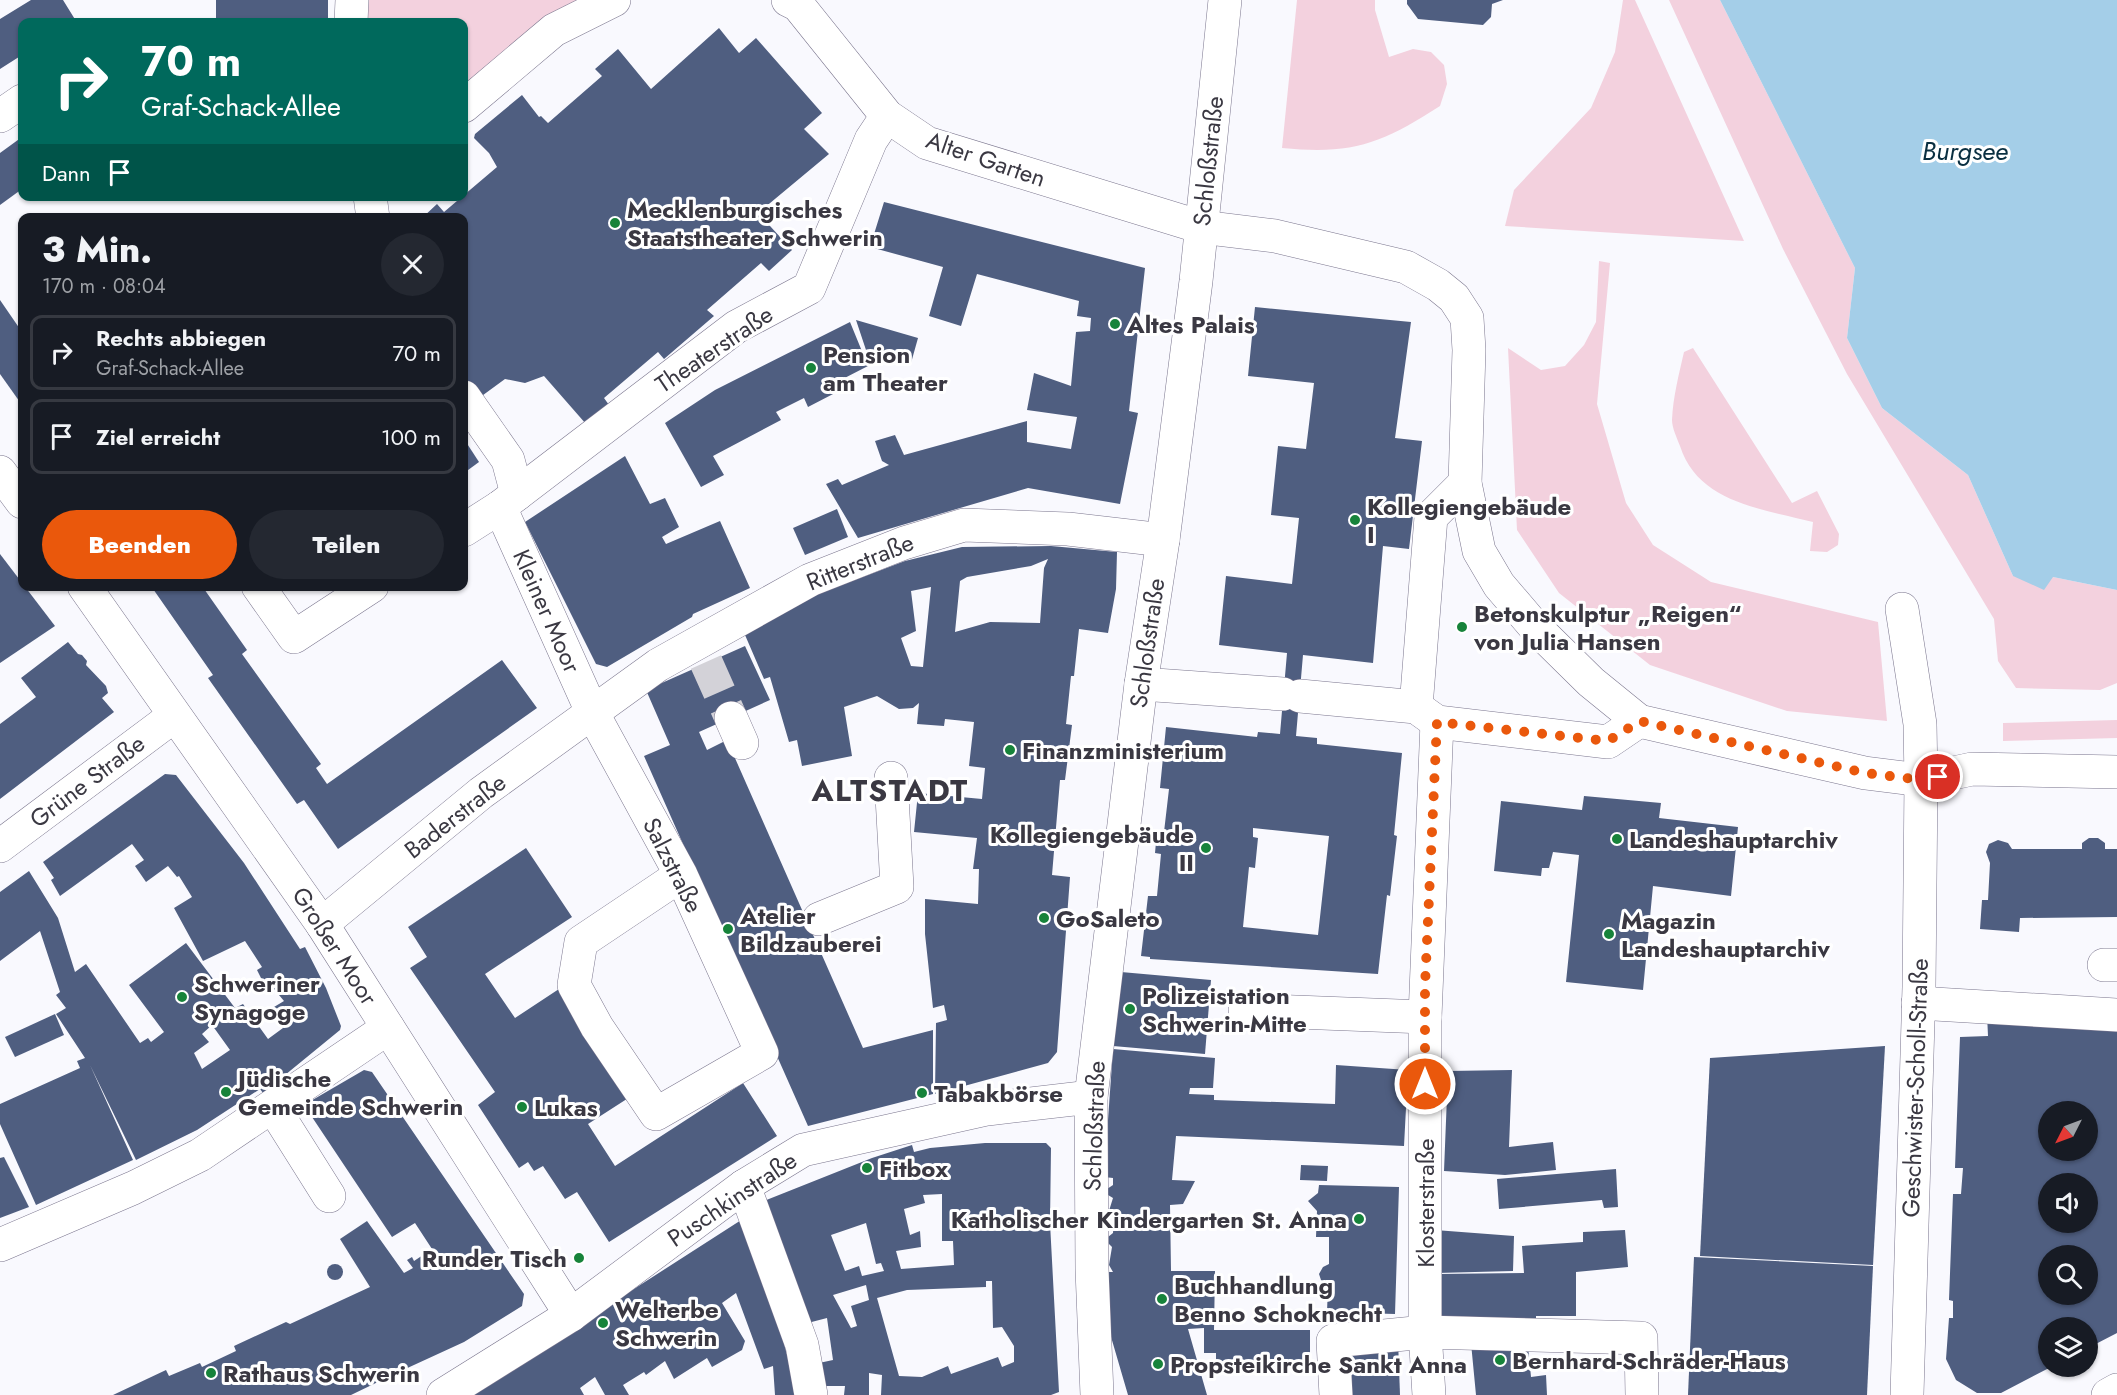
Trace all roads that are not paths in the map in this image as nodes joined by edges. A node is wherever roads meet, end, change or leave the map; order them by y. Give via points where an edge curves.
1 (352, 0) edge
2 (614, 0) edge
3 (788, 0) edge
4 (1225, 0) edge
5 (351, 18) edge
6 (468, 103) edge
7 (18, 104) edge
8 (0, 116) edge
9 (887, 116) junction
10 (1201, 227) junction
11 (468, 403) edge
12 (0, 472) edge
13 (1465, 483) junction
14 (18, 497) edge
15 (509, 501) junction
16 (468, 527) edge
17 (1163, 540) junction
18 (87, 591) edge
19 (262, 591) edge
20 (364, 591) edge
21 (1902, 609) dead end
22 (1141, 684) junction
23 (593, 714) junction
24 (1426, 715) junction
25 (174, 716) junction
26 (1640, 721) junction
27 (2117, 772) edge
28 (891, 778) dead end
29 (1921, 780) junction
30 (0, 846) edge
31 (681, 875) junction
32 (819, 919) dead end
33 (322, 924) junction
34 (1918, 1003) junction
35 (1245, 1010) dead end
36 (2117, 1015) edge
37 (1425, 1017) junction
38 (388, 1028) junction
39 (1091, 1097) junction
40 (273, 1107) junction
41 (744, 1186) junction
42 (329, 1196) dead end
43 (0, 1245) edge
44 (570, 1315) junction
45 (1425, 1332) junction
46 (2117, 1390) edge
47 (446, 1394) edge
48 (811, 1395) edge
49 (1097, 1395) edge
50 (1336, 1395) edge
51 (1429, 1395) edge
52 (1642, 1395) edge
53 (1907, 1395) edge
54 (2108, 1395) edge

1 - 5 street
2 - 6 street via 554,30
3 - 9 street, Alter Garten via 798,5
4 - 10 street, Schloßstraße
7 - 8 street
9 - 10 street, Alter Garten via 927,143
9 - 15 street, Theaterstraße via 871,140 809,288 736,327
10 - 13 street, Alter Garten via 1275,236 1406,267 1454,298 1467,318 1469,350
10 - 17 street, Schloßstraße
11 - 15 street, Kleiner Moor via 508,460
12 - 14 street
13 - 24 street, Klosterstraße via 1431,518 1428,531
13 - 26 street, Alter Garten via 1479,551 1499,585 1591,682
15 - 16 street, Theaterstraße
15 - 23 street, Kleiner Moor
17 - 22 street, Schloßstraße
17 - 23 street, Ritterstraße via 1068,529 964,525 904,543 810,580 702,652 658,665
18 - 25 street, Großer Moor
19 - 20 street via 294,637
21 - 29 street, Geschwister-Scholl-Straße via 1920,724
22 - 24 street via 1292,695
22 - 39 street, Schloßstraße
23 - 31 street, Salzstraße
23 - 33 street, Baderstraße via 481,793
24 - 26 street via 1608,741
24 - 37 street, Klosterstraße
25 - 30 street, Grüne Straße
25 - 33 street, Großer Moor
26 - 29 street via 1865,773
27 - 29 street via 1972,769
28 - 32 street via 897,887
29 - 34 street, Geschwister-Scholl-Straße
31 - 31 street, Salzstraße via 762,1053 656,1113 597,1027 574,985 581,942
33 - 38 street, Großer Moor
34 - 36 street
34 - 53 street, Geschwister-Scholl-Straße
35 - 37 street
37 - 45 street, Klosterstraße
38 - 40 street
38 - 44 street, Großer Moor
39 - 41 street, Puschkinstraße via 987,1109 803,1150
39 - 49 street, Schloßstraße
40 - 42 street
40 - 43 street via 200,1155
41 - 44 street, Puschkinstraße
41 - 48 street via 802,1345
44 - 47 street, Puschkinstraße
45 - 50 street via 1327,1340
45 - 51 street, Klosterstraße
45 - 52 street via 1641,1338
46 - 54 street

